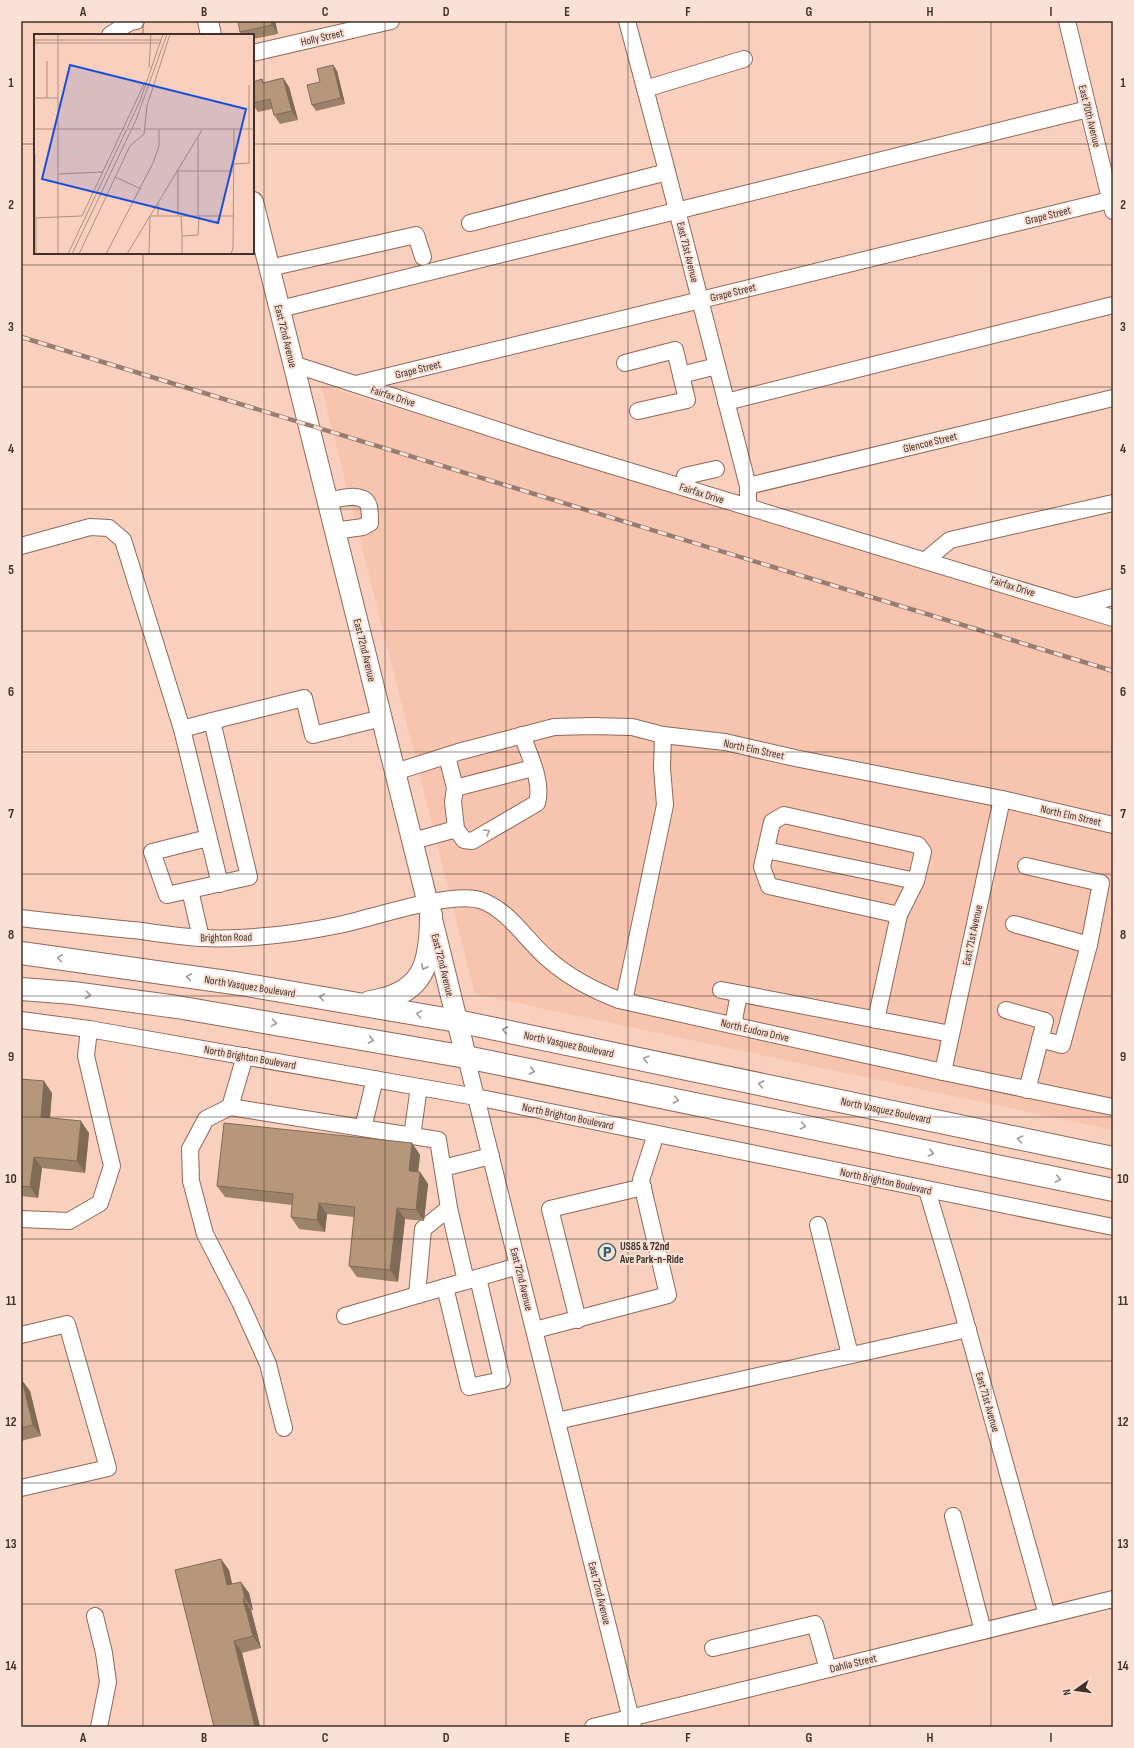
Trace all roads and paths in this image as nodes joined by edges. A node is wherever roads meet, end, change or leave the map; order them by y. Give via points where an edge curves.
1 (136, 21) edge
2 (208, 21) edge
3 (391, 21) edge
4 (627, 21) edge
5 (1067, 21) edge
6 (112, 34) edge
7 (211, 34) edge
8 (254, 53) edge
9 (744, 59) dead end
10 (645, 89) junction
11 (1088, 108) junction
12 (667, 172) junction
13 (1111, 199) edge
14 (254, 206) edge
15 (678, 210) junction
16 (470, 223) dead end
17 (423, 257) dead end
18 (269, 268) junction
19 (700, 300) junction
20 (1113, 305) edge
21 (280, 309) junction
22 (625, 363) dead end
23 (293, 364) junction
24 (717, 366) junction
25 (681, 375) junction
26 (356, 384) junction
27 (1113, 398) edge
28 (726, 402) junction
29 (638, 411) dead end
30 (716, 470) dead end
31 (748, 486) junction
32 (689, 489) junction
33 (327, 501) junction
34 (1113, 503) edge
35 (748, 507) junction
36 (334, 531) junction
37 (21, 546) edge
38 (926, 560) junction
39 (1113, 597) edge
40 (1078, 606) junction
41 (1113, 618) edge
42 (382, 718) junction
43 (212, 721) junction
44 (182, 729) junction
45 (522, 735) junction
46 (663, 735) junction
47 (447, 756) junction
48 (533, 768) junction
49 (395, 772) junction
50 (455, 788) junction
51 (1002, 799) junction
52 (1113, 826) edge
53 (456, 829) junction
54 (208, 838) junction
55 (413, 841) junction
56 (766, 850) junction
57 (1026, 866) dead end
58 (916, 881) junction
59 (220, 884) junction
60 (190, 890) junction
61 (429, 909) junction
62 (899, 915) junction
63 (21, 918) edge
64 (1014, 924) dead end
65 (201, 938) junction
66 (1089, 945) junction
67 (21, 953) edge
68 (21, 989) edge
69 (721, 990) dead end
70 (739, 994) junction
71 (624, 1001) junction
72 (360, 1003) junction
73 (1006, 1010) dead end
74 (21, 1020) edge
75 (876, 1020) junction
76 (457, 1021) junction
77 (733, 1025) junction
78 (89, 1029) junction
79 (951, 1034) junction
80 (1040, 1039) junction
81 (245, 1056) junction
82 (466, 1057) junction
83 (943, 1072) junction
84 (375, 1079) junction
85 (419, 1087) junction
86 (1027, 1090) junction
87 (476, 1097) junction
88 (230, 1107) junction
89 (1113, 1108) edge
90 (364, 1128) junction
91 (656, 1134) junction
92 (412, 1136) junction
93 (491, 1156) junction
94 (1113, 1158) edge
95 (443, 1168) junction
96 (643, 1187) junction
97 (927, 1190) junction
98 (1113, 1190) edge
99 (449, 1208) junction
100 (21, 1219) edge
101 (818, 1225) dead end
102 (1113, 1227) edge
103 (518, 1266) junction
104 (472, 1279) junction
105 (445, 1287) junction
106 (417, 1295) junction
107 (345, 1316) dead end
108 (578, 1320) junction
109 (968, 1329) junction
110 (535, 1330) junction
111 (21, 1335) edge
112 (850, 1355) junction
113 (557, 1421) junction
114 (284, 1428) dead end
115 (21, 1488) edge
116 (953, 1516) dead end
117 (1113, 1599) edge
118 (1047, 1615) junction
119 (95, 1616) dead end
120 (983, 1631) junction
121 (713, 1648) dead end
122 (828, 1669) junction
123 (632, 1722) edge
124 (99, 1727) edge
125 (593, 1727) edge

1 - 6 street
2 - 7 main road
3 - 8 street, Holly Street
4 - 10 street, East 71st Avenue
5 - 11 street, East 70th Avenue
9 - 10 street
10 - 12 street, East 71st Avenue
11 - 13 street, East 70th Avenue
11 - 15 street
12 - 15 street, East 71st Avenue
12 - 16 street
13 - 19 street, Grape Street
14 - 18 main road, East 72nd Avenue
15 - 19 street, East 71st Avenue
15 - 21 street
17 - 18 street via 416,235
18 - 21 main road, East 72nd Avenue
19 - 24 street, East 71st Avenue
19 - 26 street, Grape Street
20 - 28 street
21 - 23 main road, East 72nd Avenue
22 - 25 street via 675,350
23 - 26 street, Fairfax Drive
23 - 33 main road, East 72nd Avenue
24 - 25 street
24 - 28 street, East 71st Avenue
25 - 29 street via 687,400
26 - 32 street, Fairfax Drive
27 - 31 street, Glencoe Street
28 - 31 street, East 71st Avenue
30 - 32 street via 685,476
31 - 35 street, East 71st Avenue
32 - 35 street, Fairfax Drive
33 - 36 main road, East 72nd Avenue
33 - 36 street via 359,496 369,506 370,523 363,527
34 - 38 street via 950,540
35 - 38 street, Fairfax Drive
36 - 42 main road, East 72nd Avenue
37 - 44 street via 90,527 109,528 123,540
38 - 40 street, Fairfax Drive
39 - 40 street
40 - 41 street, Fairfax Drive
42 - 43 street via 313,735 304,698
42 - 49 main road, East 72nd Avenue
43 - 44 street
43 - 59 street via 250,877
44 - 54 street
45 - 46 street, North Elm Street via 554,727 592,726 632,727
45 - 47 street, North Elm Street
45 - 48 street
46 - 51 street, North Elm Street via 725,742
46 - 71 street via 665,805
47 - 49 street, North Elm Street
47 - 50 street
48 - 50 street
53 -> 48 street via 464,840 472,841 537,803 538,785
49 - 55 main road, East 72nd Avenue
50 - 53 street via 453,802
51 - 52 street, North Elm Street
51 - 79 street, East 71st Avenue
53 - 55 street
54 - 59 street
54 - 60 street via 152,852 167,895
55 - 61 main road, East 72nd Avenue
56 - 58 street
56 - 58 street via 772,822 784,815 918,845 923,852
56 - 62 street via 762,867 769,886
57 - 66 street via 1101,882
58 - 62 street
59 - 60 street
60 - 65 street
61 - 65 street, Brighton Road via 284,934
61 - 71 street, North Eudora Drive via 459,898 482,901 504,914 548,959 572,977
61 -> 72 highway via 430,951 414,983 405,992 394,997
61 - 76 main road, East 72nd Avenue
62 - 75 street
63 - 65 street, Brighton Road
64 - 66 street
66 - 80 street via 1062,1045
72 -> 67 highway, North Vasquez Boulevard
68 -> 82 highway via 177,1007
69 - 70 street
70 - 75 street
70 - 77 street
71 - 77 street, North Eudora Drive
76 -> 72 highway, North Vasquez Boulevard
73 - 80 street via 1044,1021
74 - 78 street, North Brighton Boulevard
75 - 79 street
76 - 82 main road, East 72nd Avenue
94 -> 76 highway, North Vasquez Boulevard
77 - 83 street, North Eudora Drive
78 - 81 street, North Brighton Boulevard
78 - 100 street via 86,1056 112,1166 100,1202 69,1221
79 - 83 street, East 71st Avenue
80 - 86 street
81 - 84 street, North Brighton Boulevard
81 - 88 street
82 - 87 street, East 72nd Avenue
82 -> 98 highway
83 - 86 street, North Eudora Drive
84 - 85 street, North Brighton Boulevard
84 - 90 street
85 - 87 street, North Brighton Boulevard
85 - 92 street
86 - 89 street, North Eudora Drive
87 - 91 street, North Brighton Boulevard
87 - 93 street, East 72nd Avenue
88 - 90 street
88 - 114 street via 206,1119 190,1149 191,1181 205,1234 268,1364
90 - 92 street
91 - 96 street via 641,1180
91 - 97 street, North Brighton Boulevard
92 - 95 street via 438,1140
93 - 95 street
93 - 103 street, East 72nd Avenue
95 - 99 street
96 - 108 street via 668,1296
96 - 108 street via 550,1209
97 - 102 street, North Brighton Boulevard
97 - 109 street, East 71st Avenue
99 - 104 street
99 - 106 street via 423,1229
101 - 112 street
103 - 104 street
103 - 110 street, East 72nd Avenue
104 - 105 street
104 - 105 street via 502,1380 469,1387
105 - 106 street
106 - 107 street
108 - 110 street
109 - 112 street
109 - 118 street, East 71st Avenue
110 - 113 street, East 72nd Avenue
111 - 115 street via 67,1324 108,1468
112 - 113 street
113 - 123 street, East 72nd Avenue
116 - 120 street
117 - 118 street, Dahlia Street
118 - 120 street, Dahlia Street
119 - 124 street via 108,1682
120 - 122 street, Dahlia Street
121 - 122 street via 815,1624
122 - 123 street, Dahlia Street
123 - 125 street, Dahlia Street

